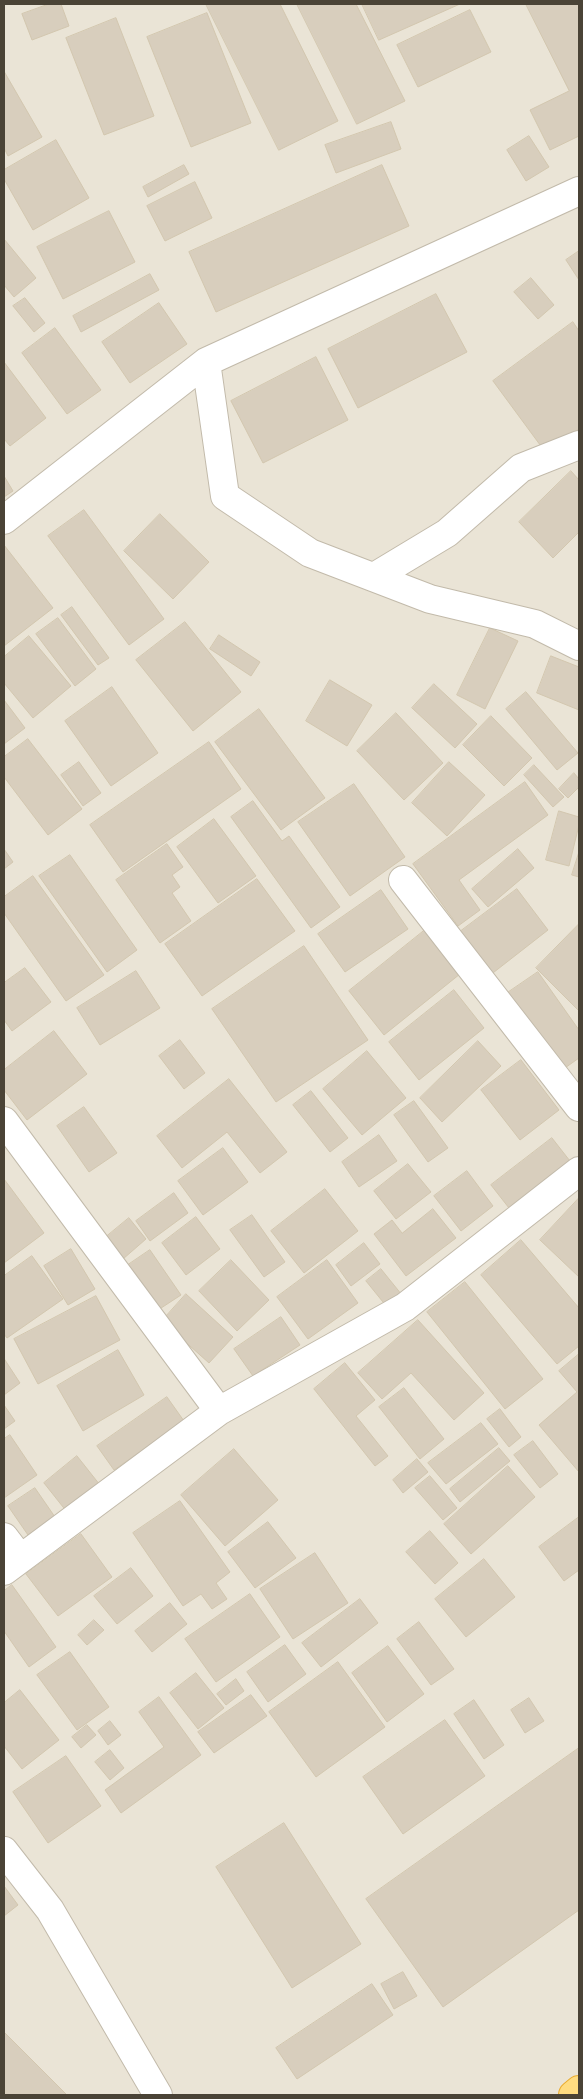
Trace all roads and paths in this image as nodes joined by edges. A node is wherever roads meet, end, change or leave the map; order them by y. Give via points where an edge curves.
1 (579, 191) edge
2 (206, 362) junction
3 (579, 445) edge
4 (4, 520) edge
5 (374, 577) junction
6 (579, 646) edge
7 (403, 880) dead end
8 (579, 1107) edge
9 (4, 1121) edge
10 (579, 1171) edge
11 (219, 1411) junction
12 (4, 1537) edge
13 (12, 1565) edge
14 (4, 1851) edge
15 (579, 2090) edge
16 (158, 2095) edge
17 (573, 2095) edge

1 - 2 street
2 - 4 street
2 - 5 street via 224,496 310,554
3 - 5 street via 522,468 447,533
5 - 6 street via 430,598 535,624
7 - 8 street
9 - 11 street
10 - 11 street via 405,1307
11 - 13 street
12 - 13 street
14 - 16 street via 50,1910
15 - 17 highway

